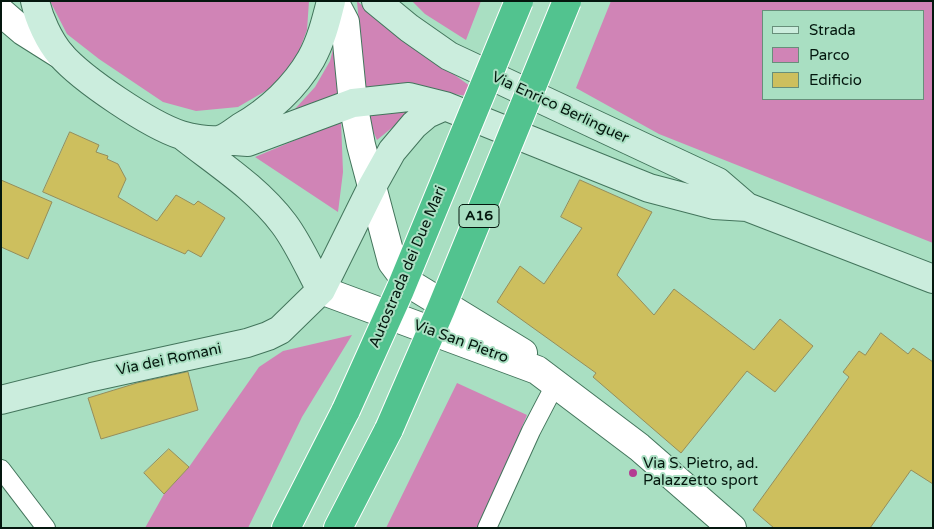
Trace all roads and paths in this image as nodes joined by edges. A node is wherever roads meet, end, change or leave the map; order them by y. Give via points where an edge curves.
1 (35, 1) edge
2 (332, 1) edge
3 (376, 1) edge
4 (519, 1) edge
5 (567, 1) edge
6 (1, 12) edge
7 (61, 55) junction
8 (353, 103) junction
9 (445, 106) junction
10 (181, 135) junction
11 (220, 140) junction
12 (372, 185) junction
13 (747, 207) junction
14 (933, 279) edge
15 (321, 290) junction
16 (546, 377) junction
17 (1, 400) edge
18 (1, 469) edge
19 (46, 528) edge
20 (286, 528) edge
21 (338, 528) edge
22 (487, 528) edge
23 (732, 528) edge

1 - 7 main road via 38,18
2 - 8 street via 345,22
2 - 11 main road via 311,58 290,88 260,115
3 - 13 main road, Via Enrico Berlinguer via 450,56 718,182
4 - 20 highway, Autostrada dei Due Mari / A16, bridge via 396,298 346,410
5 - 21 highway, A16, bridge via 389,429
6 - 7 street via 23,31
7 - 10 main road via 94,84 150,120
8 - 9 main road, Via Enrico Berlinguer via 410,97
8 - 11 main road, Via Enrico Berlinguer via 248,142
8 - 12 street
9 - 12 main road, Via dei Romani via 414,124 392,151
9 - 13 main road, Via Enrico Berlinguer via 649,188 714,205
10 - 11 main road, Via Enrico Berlinguer
10 - 15 main road via 249,187 282,222 297,243
12 - 15 main road, Via dei Romani
12 - 16 street via 392,262 407,282 521,351
13 - 14 main road, Via Enrico Berlinguer
15 - 16 street, Via San Pietro
15 - 17 main road, Via dei Romani via 292,320 268,336
16 - 22 lane via 531,431
16 - 23 street, Via San Pietro via 639,447
18 - 19 lane

